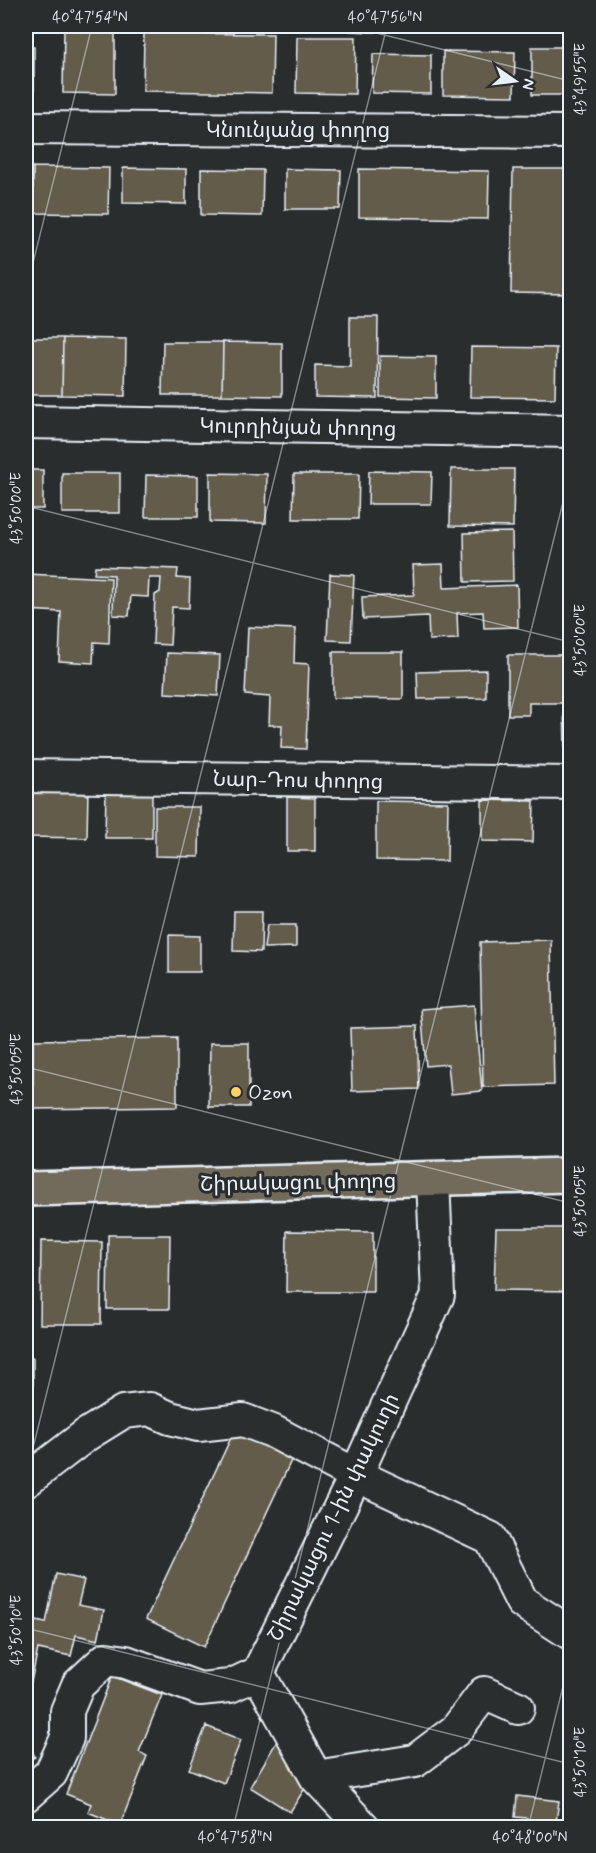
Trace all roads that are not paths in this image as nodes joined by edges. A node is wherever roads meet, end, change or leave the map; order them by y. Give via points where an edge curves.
1 (26, 128) edge
2 (570, 132) edge
3 (26, 422) edge
4 (570, 431) edge
5 (26, 776) edge
6 (570, 783) edge
7 (570, 1175) edge
8 (433, 1179) junction
9 (26, 1189) edge
10 (356, 1474) junction
11 (26, 1481) edge
12 (570, 1633) edge
13 (258, 1673) junction
14 (518, 1708) dead end
15 (316, 1777) junction
16 (26, 1795) edge
17 (364, 1827) edge

1 - 2 street, Կնունյանց փողոց
3 - 4 street, Կուրղինյան փողոց
5 - 6 street, Նար-Դոս փողոց
7 - 8 main road, Շիրակացու փողոց
8 - 9 main road, Շիրակացու փողոց
8 - 10 street, Շիրակացու 1-ին փակուղի via 438,1295
10 - 11 street via 243,1420 198,1425 150,1408 123,1412
10 - 12 street via 489,1538 522,1602
10 - 13 street, Շիրակացու 1-ին փակուղի
13 - 15 street
13 - 16 street via 230,1686 201,1689 126,1662 106,1659 78,1685 67,1711 67,1738 51,1773
14 - 15 street via 484,1693 456,1730 415,1761
15 - 17 street

